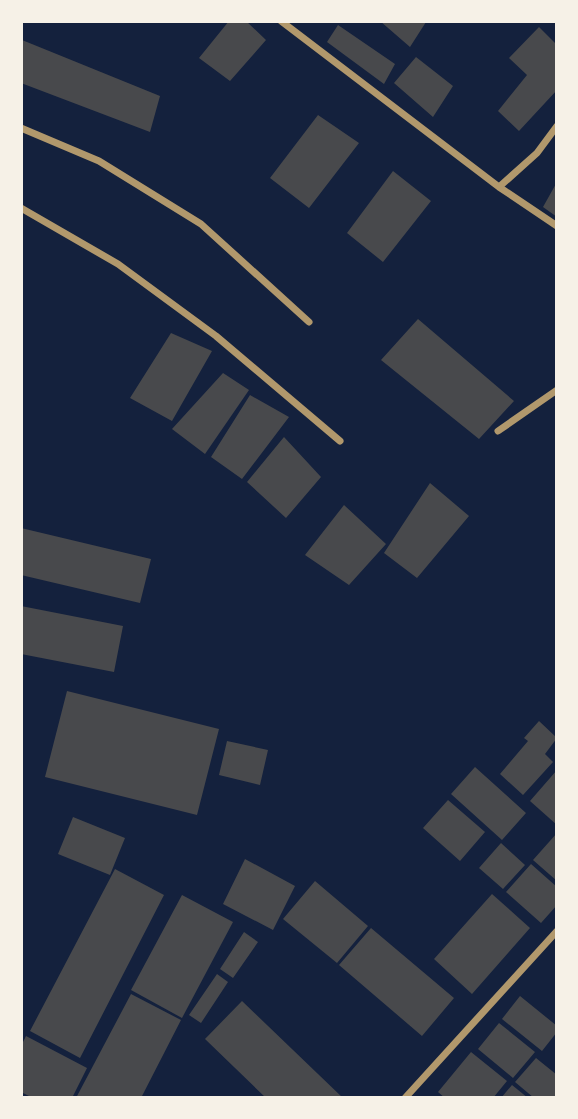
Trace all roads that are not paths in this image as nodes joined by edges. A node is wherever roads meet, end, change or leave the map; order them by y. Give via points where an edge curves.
1 (281, 21) edge
2 (557, 126) edge
3 (21, 128) edge
4 (499, 187) junction
5 (21, 208) edge
6 (557, 226) edge
7 (309, 322) dead end
8 (557, 390) edge
9 (498, 431) dead end
10 (340, 441) dead end
11 (556, 935) edge
12 (405, 1098) edge

1 - 4 street
2 - 4 street via 537,153
3 - 7 street via 99,161 201,224
4 - 6 street
5 - 10 street via 129,272 216,336
8 - 9 street
11 - 12 street

